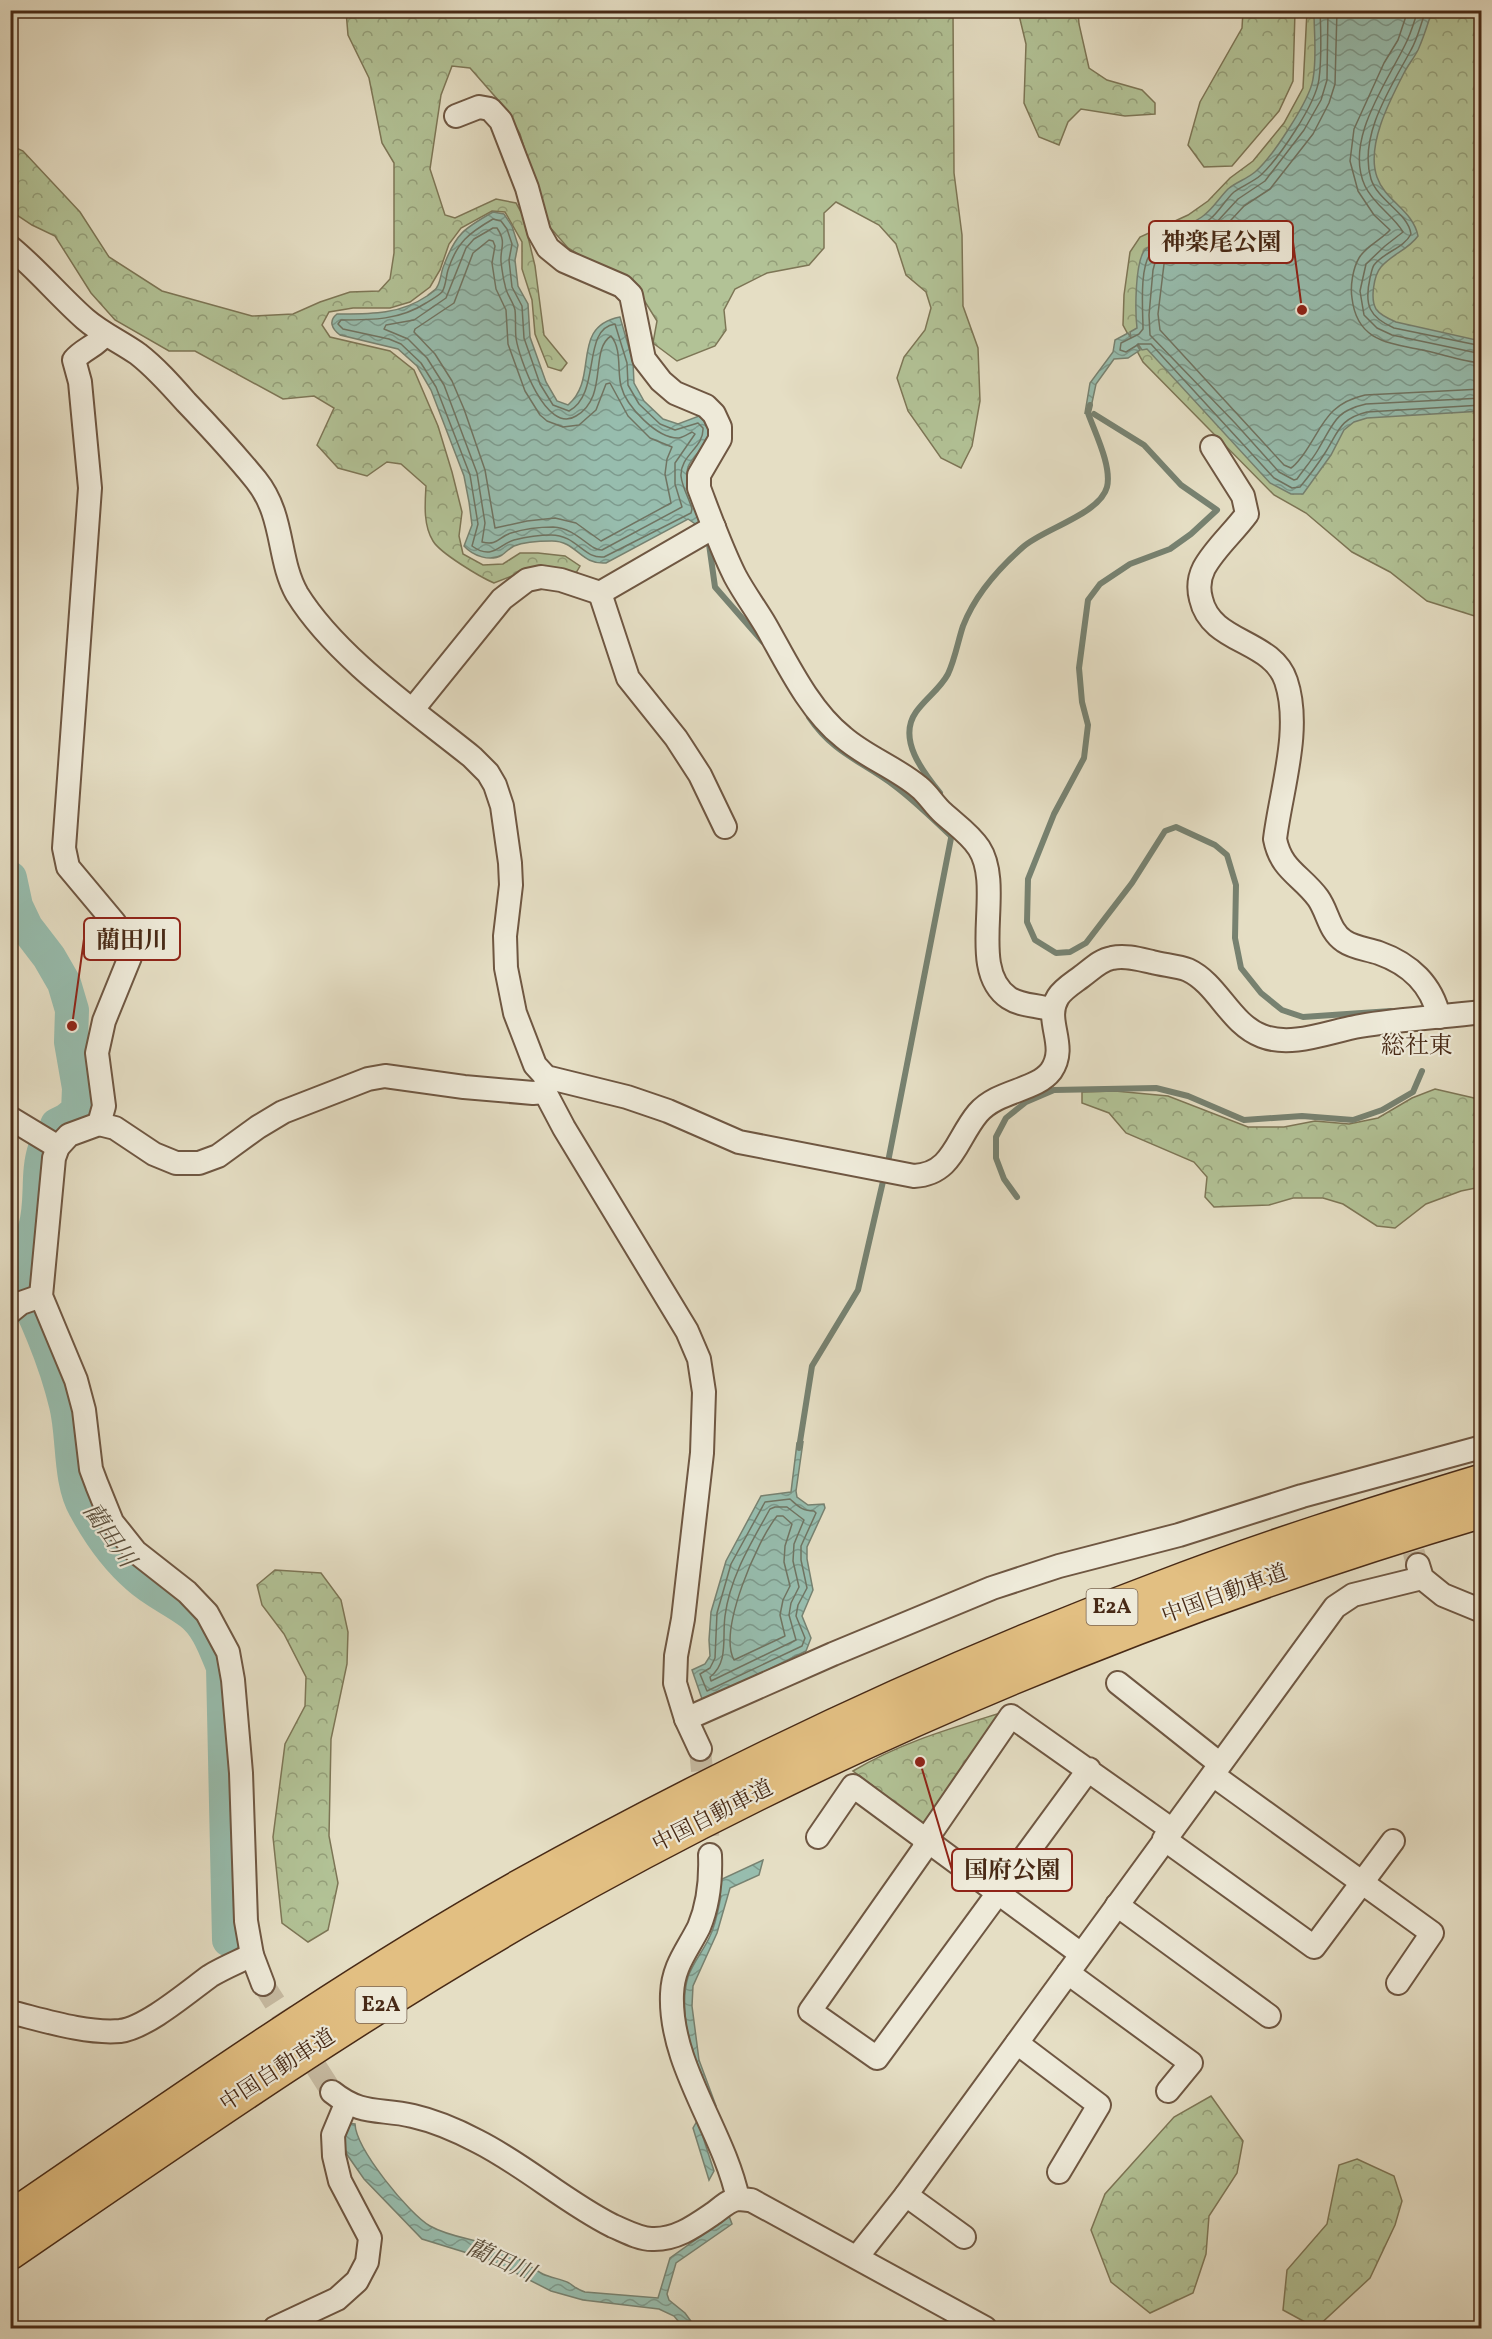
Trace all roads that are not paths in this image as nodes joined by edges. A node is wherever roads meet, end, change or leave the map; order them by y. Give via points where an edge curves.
1 (456, 116) dead end
2 (10, 247) edge
3 (105, 334) junction
4 (1212, 447) dead end
5 (714, 527) junction
6 (600, 593) junction
7 (413, 709) junction
8 (725, 827) dead end
9 (1052, 1010) junction
10 (1482, 1012) edge
11 (1439, 1017) junction
12 (546, 1084) junction
13 (10, 1118) edge
14 (99, 1124) junction
15 (58, 1147) junction
16 (27, 1302) edge
17 (1482, 1447) edge
18 (1482, 1481) edge
19 (1482, 1511) edge
20 (1482, 1611) edge
21 (1119, 1683) dead end
22 (686, 1719) junction
23 (700, 1749) tunnel mouth
24 (1089, 1769) junction
25 (1216, 1770) junction
26 (1168, 1834) junction
27 (818, 1837) dead end
28 (926, 1840) junction
29 (1394, 1841) dead end
30 (710, 1855) tunnel mouth
31 (1363, 1884) junction
32 (998, 1893) junction
33 (1117, 1905) junction
34 (1081, 1954) junction
35 (252, 1955) junction
36 (1068, 1973) junction
37 (1398, 1983) dead end
38 (263, 1984) tunnel mouth
39 (10, 2012) edge
40 (1269, 2016) dead end
41 (1017, 2043) junction
42 (1168, 2091) dead end
43 (1059, 2172) dead end
44 (906, 2195) junction
45 (738, 2199) junction
46 (10, 2218) edge
47 (964, 2237) dead end
48 (10, 2253) edge
49 (856, 2257) junction
50 (275, 2328) edge
51 (985, 2328) edge

1 - 5 street via 479,107 490,109 501,121 548,248 564,261 622,286 631,295 644,359 675,393 706,406 714,414 720,439 699,475 699,488
2 - 3 street
3 - 7 street via 157,370 257,482 279,527 290,579 298,594 348,655
3 - 14 street via 99,343 80,352 74,360 80,382 90,488 64,848 68,867 114,922 130,957 104,1021 97,1053 104,1106
4 - 11 street via 1243,496 1246,514 1202,571 1198,588 1203,609 1211,622 1228,635 1277,664 1292,705 1275,839 1278,853 1290,871 1320,900 1335,933 1355,947 1406,966 1422,980 1436,1002
5 - 6 street
5 - 9 street via 743,590 797,682 828,723 856,747 920,787 979,847 990,882 987,942 991,973 998,988 1009,998
6 - 7 street via 561,580 527,580 502,599
6 - 8 street via 628,678 700,774
7 - 12 street via 472,757 495,786 502,806 510,863 506,968 519,1023
9 - 11 street via 1058,996 1099,964 1112,958 1131,957 1188,970 1246,1026 1263,1036 1288,1040
9 - 12 street via 1059,1047 1052,1070 1043,1080 993,1100 978,1113 941,1168 929,1175 914,1176 739,1142 627,1097
10 - 11 street
12 - 14 street via 533,1093 385,1076 368,1079 284,1112 218,1156 199,1162 176,1163 154,1154 115,1128
12 - 22 street via 575,1147 687,1331 699,1359 704,1392 702,1453 675,1683
13 - 15 street
14 - 15 street via 69,1135
15 - 16 street
16 - 35 street via 76,1380 91,1469 112,1522 136,1552 207,1613 228,1652 241,1773 246,1921
17 - 22 street via 1393,1479 1302,1496 992,1588
18 - 46 highway, 中国自動車道 / E2A via 1274,1547 1021,1643 880,1705 675,1804 515,1890 414,1950 241,2061
19 - 48 highway, 中国自動車道 / E2A via 1271,1578 1031,1668 728,1809 532,1914 430,1975 218,2109
20 - 25 street via 1443,1595 1420,1571 1353,1595 1335,1607
21 - 25 street
22 - 23 street
24 - 26 street
24 - 28 street via 1011,1716
24 - 32 street
25 - 26 street
25 - 31 street
26 - 31 street via 1314,1947
26 - 33 street
27 - 28 street via 853,1786
28 - 32 street
28 - 32 street via 923,1850 810,2011 877,2058
29 - 31 street
30 - 45 street via 709,1895 699,1926 673,1976 674,2022
31 - 37 street via 1432,1933
32 - 34 street
33 - 34 street
33 - 40 street
34 - 36 street
35 - 38 street
35 - 39 street via 212,1975 136,2027 121,2031 66,2025
36 - 41 street
36 - 42 street via 1191,2062
41 - 43 street via 1099,2105
41 - 44 street
44 - 47 street
44 - 49 street
45 - 49 street via 766,2207
45 - 50 street via 690,2229 651,2239 597,2217 477,2140 416,2116 366,2110 339,2098 334,2156 340,2181 370,2238 367,2262 357,2281 337,2299
49 - 51 street

